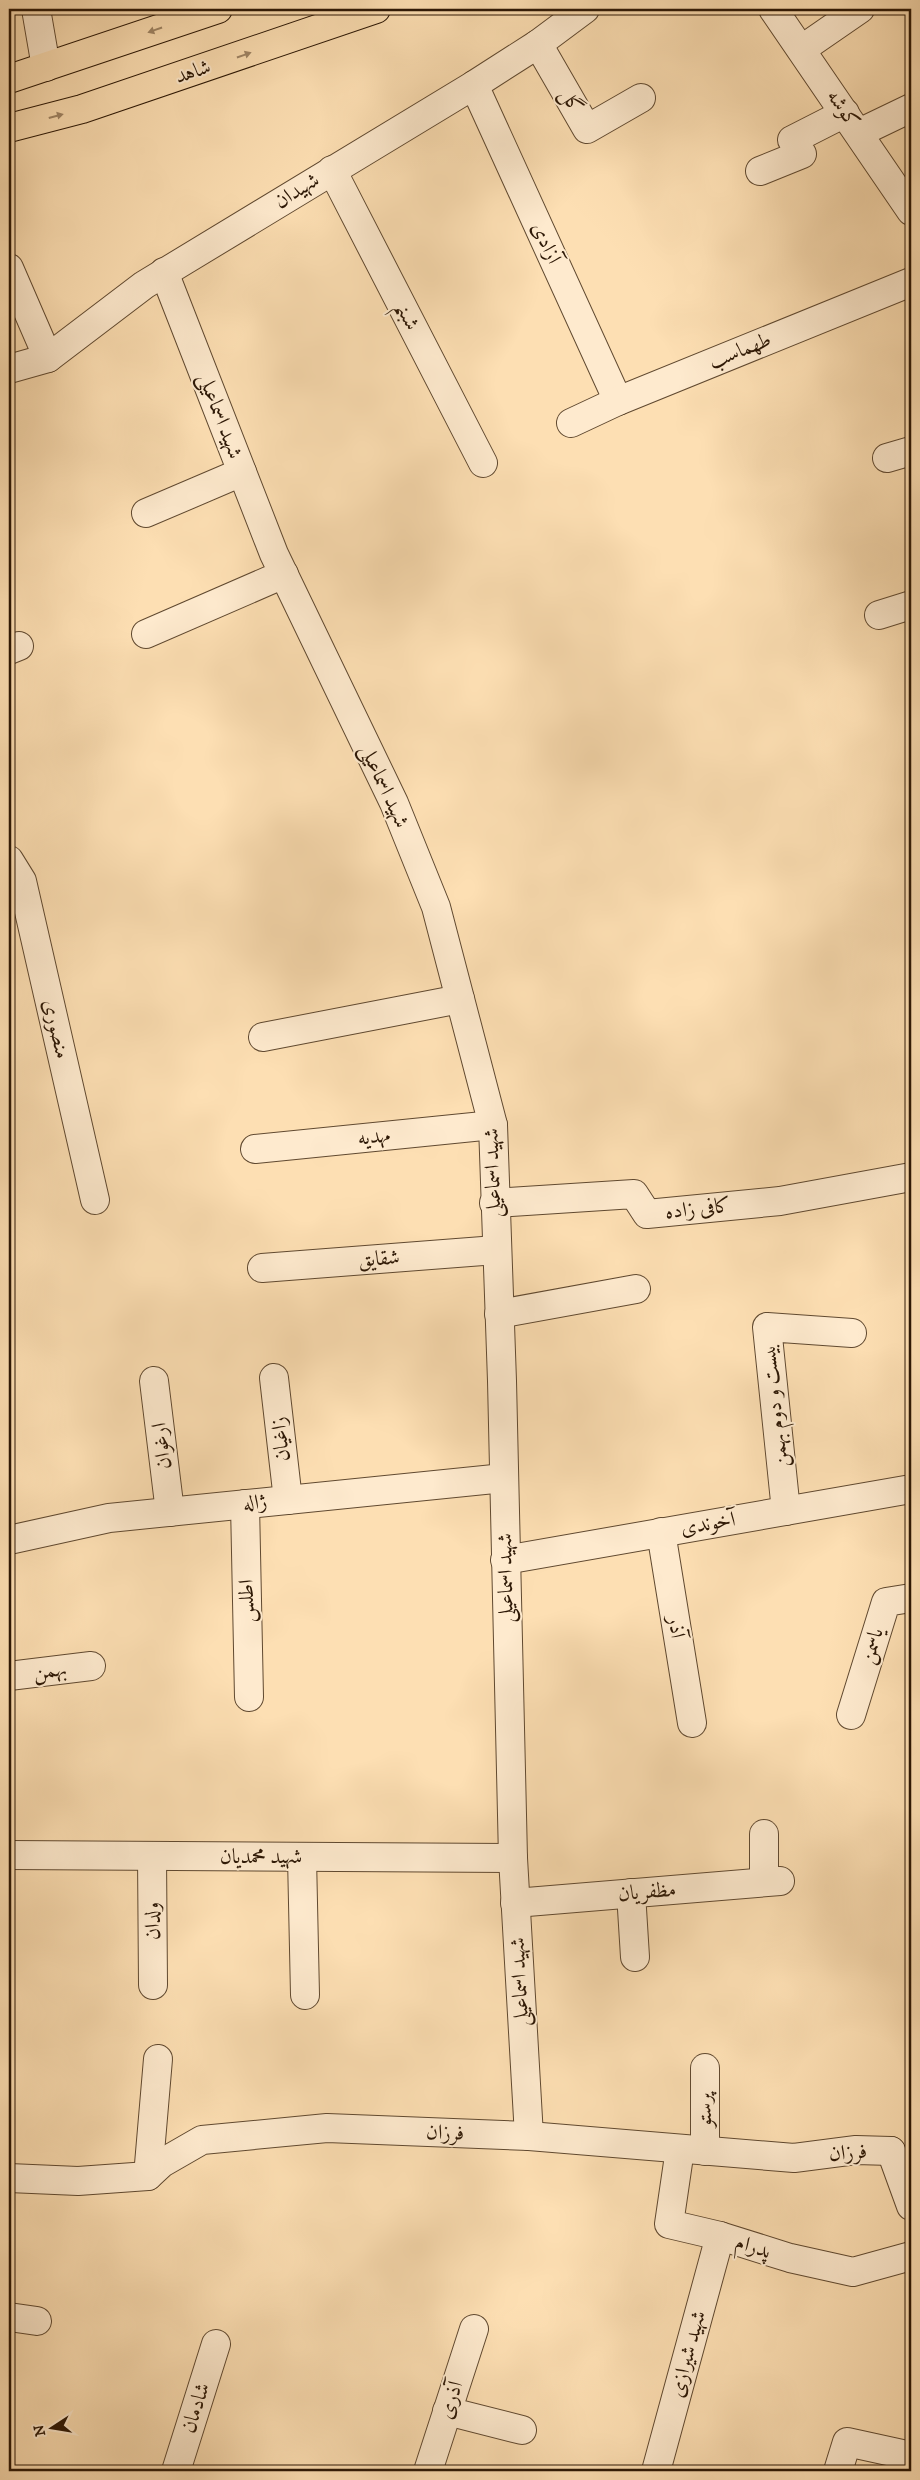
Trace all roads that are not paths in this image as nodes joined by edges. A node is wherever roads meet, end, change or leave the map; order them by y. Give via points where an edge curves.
1 (36, 9) edge
2 (218, 9) edge
3 (376, 9) edge
4 (585, 9) edge
5 (772, 9) edge
6 (860, 9) edge
7 (538, 44) junction
8 (802, 49) junction
9 (46, 67) junction
10 (9, 79) edge
11 (474, 86) junction
12 (641, 98) dead end
13 (911, 108) edge
14 (852, 123) junction
15 (9, 128) edge
16 (332, 170) junction
17 (760, 171) dead end
18 (911, 211) edge
19 (9, 268) edge
20 (164, 272) junction
21 (911, 282) edge
22 (48, 358) junction
23 (9, 370) edge
24 (618, 401) junction
25 (571, 423) dead end
26 (483, 463) dead end
27 (242, 472) junction
28 (146, 513) dead end
29 (284, 574) junction
30 (911, 605) edge
31 (880, 615) dead end
32 (146, 634) dead end
33 (9, 860) edge
34 (460, 999) junction
35 (263, 1036) dead end
36 (493, 1125) junction
37 (255, 1149) dead end
38 (911, 1177) edge
39 (96, 1200) dead end
40 (494, 1203) junction
41 (496, 1250) junction
42 (262, 1268) dead end
43 (636, 1289) dead end
44 (499, 1314) junction
45 (852, 1333) dead end
46 (274, 1378) dead end
47 (154, 1380) dead end
48 (504, 1478) junction
49 (911, 1489) edge
50 (288, 1500) junction
51 (245, 1504) junction
52 (786, 1510) junction
53 (170, 1512) junction
54 (661, 1532) junction
55 (9, 1540) edge
56 (505, 1560) junction
57 (911, 1598) edge
58 (91, 1666) dead end
59 (9, 1676) edge
60 (249, 1697) dead end
61 (851, 1715) dead end
62 (692, 1723) dead end
63 (764, 1834) dead end
64 (9, 1855) edge
65 (152, 1856) junction
66 (302, 1857) junction
67 (513, 1858) junction
68 (631, 1893) junction
69 (515, 1903) junction
70 (635, 1956) dead end
71 (153, 1985) dead end
72 (305, 1995) dead end
73 (158, 2059) dead end
74 (705, 2068) dead end
75 (528, 2136) junction
76 (692, 2150) junction
77 (901, 2160) edge
78 (148, 2176) junction
79 (10, 2184) edge
80 (911, 2206) edge
81 (720, 2236) junction
82 (911, 2256) edge
83 (9, 2317) edge
84 (37, 2321) dead end
85 (474, 2329) dead end
86 (216, 2344) dead end
87 (447, 2411) junction
88 (522, 2430) dead end
89 (911, 2456) edge
90 (176, 2471) edge
91 (428, 2471) edge
92 (656, 2471) edge
93 (838, 2471) edge

1 - 9 street
2 -> 9 main road
15 -> 3 main road, شاهد via 82,109
4 - 7 street, شهیدان
5 - 8 street, کوشه
6 - 8 street
7 - 11 street, شهیدان
7 - 12 street, گل via 587,129
8 - 14 street, کوشه
9 - 10 main road
11 - 16 street, شهیدان
11 - 24 street, آزادی
13 - 14 street
14 - 17 street via 792,140 802,154
14 - 18 street, کوشه
16 - 20 street, شهیدان
16 - 26 street, شبنم
19 - 22 street
20 - 22 street, شهیدان
20 - 27 street, شهید اسماعیلی
21 - 24 street, طهماسب
22 - 23 street, شهیدان
24 - 25 street, طهماسب
27 - 28 street
27 - 29 street, شهید اسماعیلی
29 - 32 street
29 - 34 street, شهید اسماعیلی via 394,803 436,907
30 - 31 street
33 - 39 street, منصوری via 22,881
34 - 35 street
34 - 36 street, شهید اسماعیلی
36 - 37 street, مهدیه
36 - 40 street, شهید اسماعیلی
38 - 40 street, کافی زاده via 780,1201 648,1214 634,1194
40 - 41 street, شهید اسماعیلی
41 - 42 street, شقایق
41 - 44 street, شهید اسماعیلی
43 - 44 street
44 - 48 street, شهید اسماعیلی
45 - 52 street, بیست و دوم بهمن via 767,1327
46 - 50 street, زاغیان
47 - 53 street, ارغوان
48 - 50 street, ژاله
48 - 56 street, شهید اسماعیلی
49 - 52 street, آخوندی
50 - 51 street, ژاله
51 - 53 street, ژاله
51 - 60 street, اطلس
52 - 54 street, آخوندی
53 - 55 street, ژاله via 109,1518
54 - 56 street, آخوندی
54 - 62 street, آذر
56 - 67 street, شهید اسماعیلی
57 - 61 street, یاسمن via 886,1602
58 - 59 street, بهمن
63 - 68 street, مظفریان via 772,1882
64 - 65 street, شهید محمدیان
65 - 66 street, شهید محمدیان
65 - 71 street, ولدان
66 - 67 street, شهید محمدیان
66 - 72 street
67 - 69 street, شهید اسماعیلی
68 - 69 street, مظفریان
68 - 70 street
69 - 75 street, شهید اسماعیلی
73 - 78 street
74 - 76 street, پرستو
75 - 76 street, فرزان
75 - 78 street, فرزان via 327,2128 211,2139 202,2140 162,2163
76 - 77 street, فرزان via 794,2158 856,2150
76 - 81 street, پدرام via 669,2224
77 - 80 street
78 - 79 street
81 - 82 street, پدرام via 790,2258 853,2272
81 - 92 street, شهید شیرازی
83 - 84 street
85 - 87 street, آذری
86 - 90 street, شادمان
87 - 88 street
87 - 91 street, آذری
89 - 93 street via 847,2442

